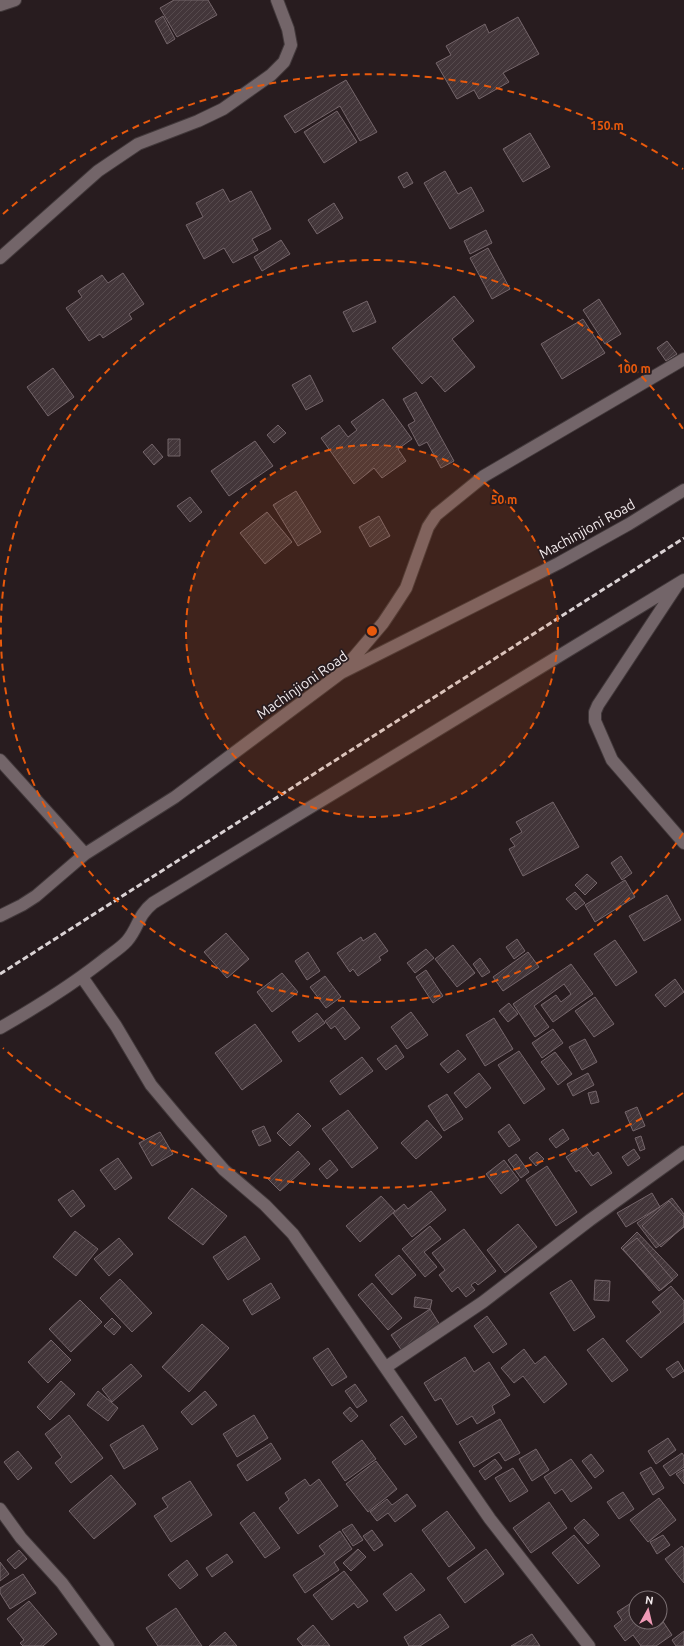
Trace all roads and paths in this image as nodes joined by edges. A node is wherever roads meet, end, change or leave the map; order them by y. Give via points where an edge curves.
1 (15, 0) edge
2 (277, 0) edge
3 (0, 5) edge
4 (0, 258) edge
5 (684, 359) edge
6 (684, 490) edge
7 (681, 582) edge
8 (341, 673) junction
9 (0, 760) edge
10 (684, 843) edge
11 (85, 854) junction
12 (0, 916) edge
13 (82, 977) junction
14 (0, 1028) edge
15 (684, 1152) edge
16 (386, 1367) junction
17 (0, 1508) edge
18 (108, 1646) edge
19 (588, 1646) edge

1 - 3 street
2 - 4 street via 291,45 284,62 272,75 223,110 138,144 98,171
5 - 8 street via 484,476 436,515 428,527 406,588 383,623
6 - 8 street, Machinjioni Road via 559,563
7 - 10 street via 598,704 595,721 612,760
7 - 13 street via 153,903 140,917 128,941
8 - 11 street, Machinjioni Road via 175,797
9 - 11 street
11 - 12 street, Machinjioni Road via 36,896
13 - 14 street
13 - 16 street via 152,1085 224,1170 265,1205 293,1234
15 - 16 street via 483,1302
16 - 19 street via 490,1519
17 - 18 street via 21,1538 62,1583

